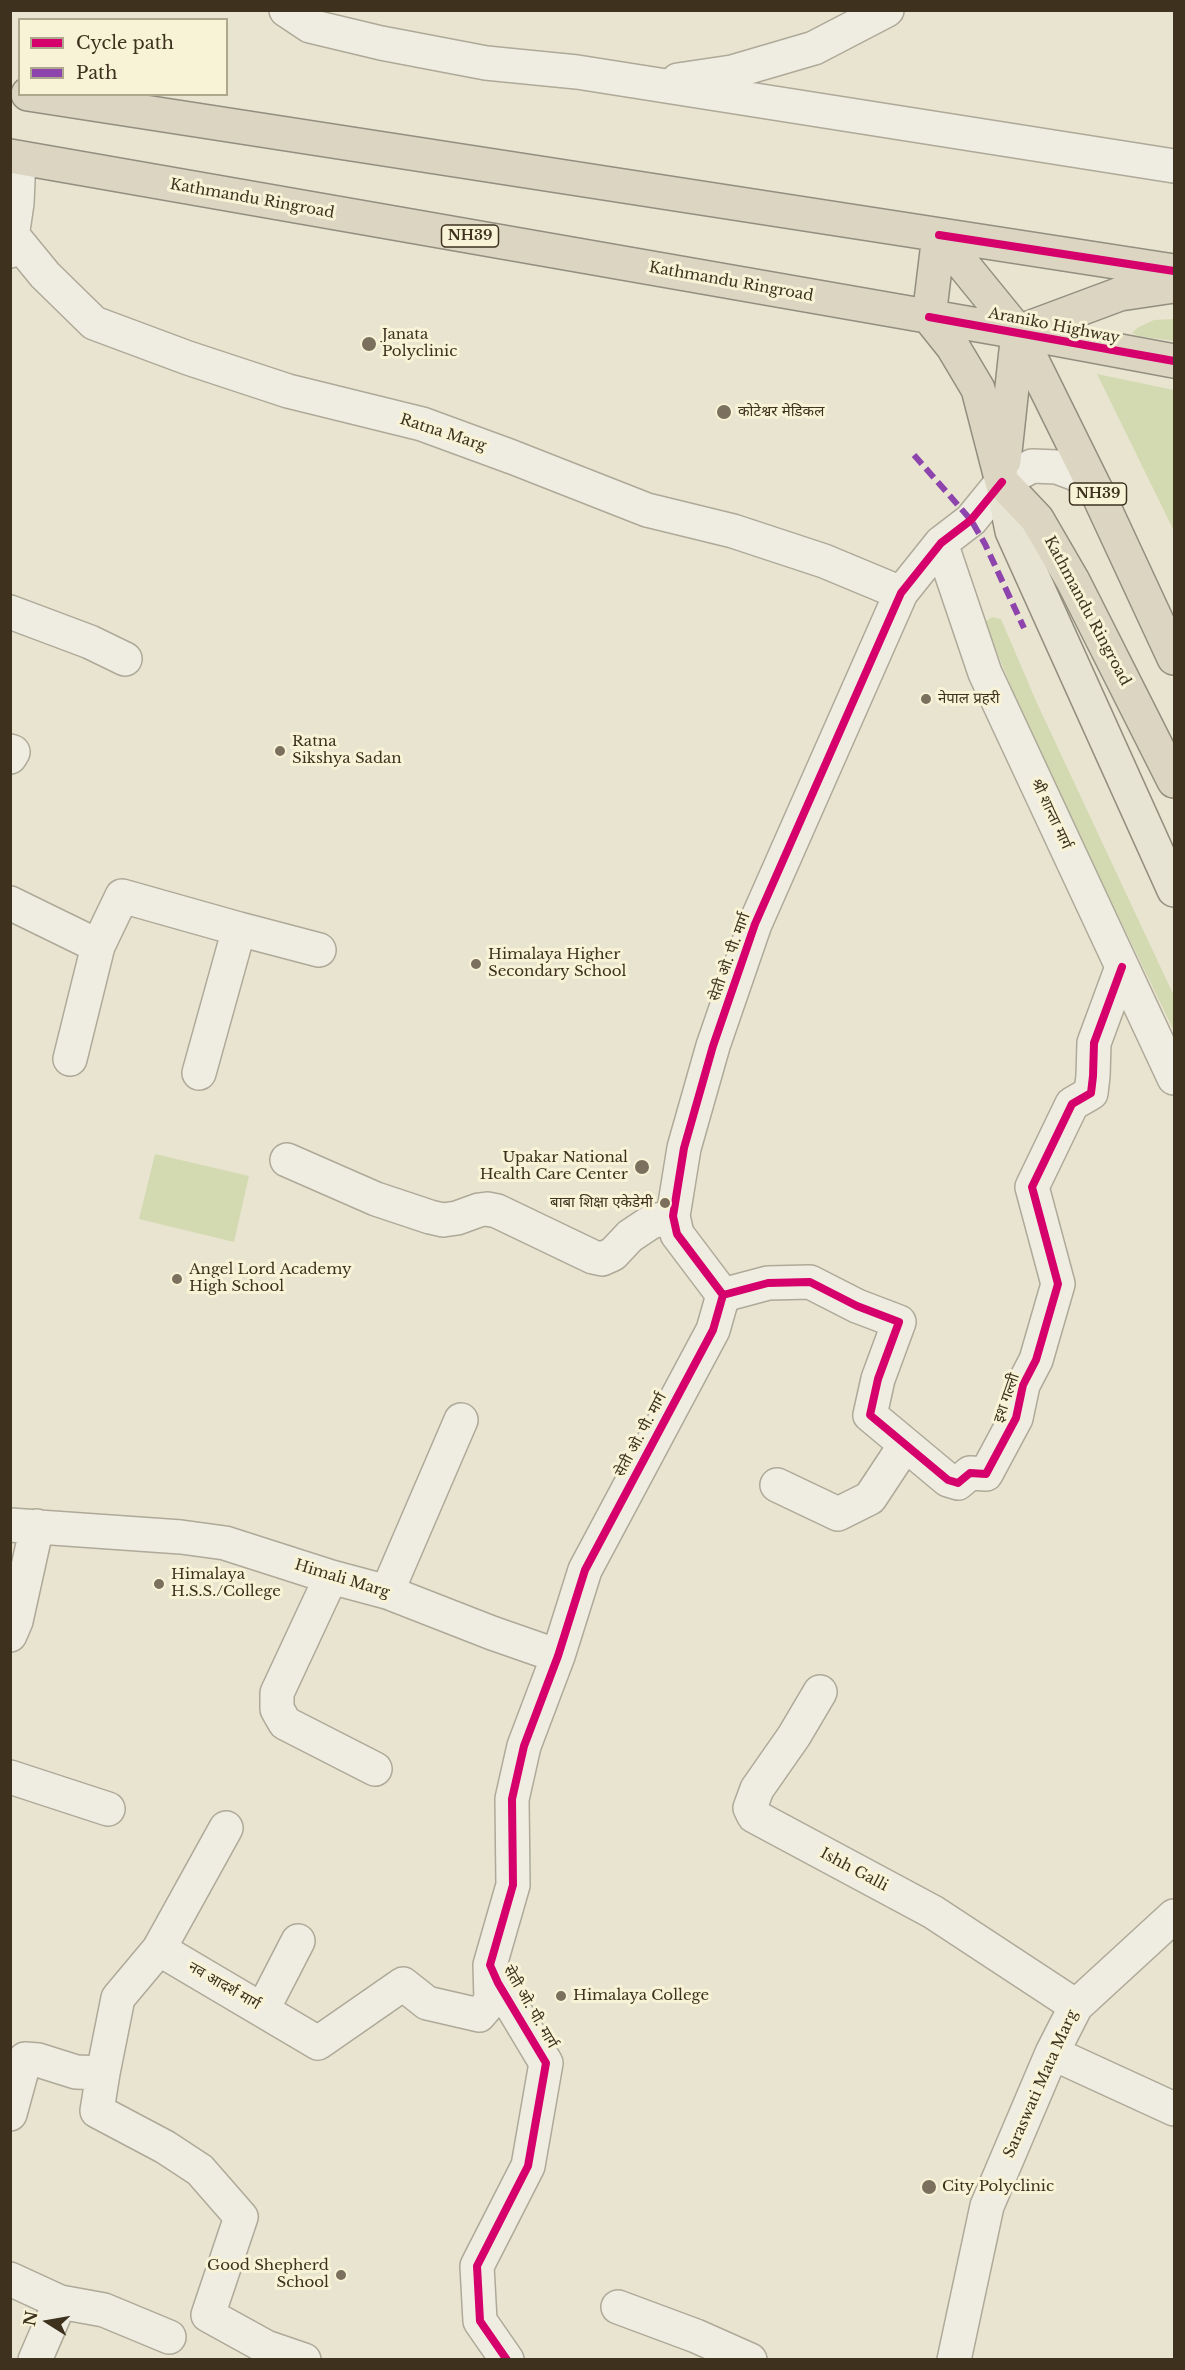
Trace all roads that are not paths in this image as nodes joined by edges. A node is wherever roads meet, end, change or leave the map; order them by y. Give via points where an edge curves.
1 (286, 10) edge
2 (887, 10) edge
3 (647, 85) junction
4 (41, 96) edge
5 (15, 157) edge
6 (1174, 166) edge
7 (939, 235) junction
8 (11, 240) edge
9 (1174, 272) edge
10 (1174, 286) edge
11 (929, 317) junction
12 (1018, 332) junction
13 (1174, 361) edge
14 (1002, 482) junction
15 (1096, 490) junction
16 (941, 543) junction
17 (901, 593) junction
18 (10, 612) edge
19 (1174, 658) edge
20 (125, 659) dead end
21 (10, 751) edge
22 (10, 757) edge
23 (1174, 781) edge
24 (1174, 890) edge
25 (10, 903) edge
26 (239, 929) junction
27 (98, 946) junction
28 (319, 950) dead end
29 (1122, 967) junction
30 (70, 1059) dead end
31 (199, 1073) dead end
32 (1174, 1078) edge
33 (287, 1160) dead end
34 (674, 1216) junction
35 (723, 1295) junction
36 (461, 1420) dead end
37 (905, 1444) junction
38 (777, 1485) dead end
39 (24, 1526) edge
40 (331, 1577) junction
41 (387, 1592) junction
42 (10, 1635) edge
43 (558, 1656) junction
44 (820, 1692) dead end
45 (375, 1769) dead end
46 (10, 1777) edge
47 (108, 1809) dead end
48 (226, 1828) dead end
49 (1174, 1916) edge
50 (298, 1941) dead end
51 (159, 1949) junction
52 (490, 1965) junction
53 (1076, 2006) junction
54 (263, 2009) junction
55 (1052, 2053) junction
56 (103, 2073) junction
57 (1174, 2109) edge
58 (10, 2114) edge
59 (10, 2280) edge
60 (60, 2302) junction
61 (618, 2307) dead end
62 (169, 2337) dead end
63 (35, 2360) edge
64 (304, 2360) edge
65 (507, 2360) edge
66 (750, 2360) edge
67 (954, 2360) edge

1 - 3 street via 310,26 381,43 486,63 577,72
2 - 3 street via 814,48 732,72
3 - 6 street
4 - 7 highway
5 - 8 street
5 - 11 highway, Kathmandu Ringroad / NH39
7 - 9 highway
7 - 11 highway
7 - 12 highway, NH39
8 - 17 street, Ratna Marg via 94,323 288,391 422,424 647,510 733,531 824,561
10 - 12 highway, NH39 via 1120,294
11 - 12 highway, Araniko Highway / NH39
11 - 14 highway, Kathmandu Ringroad via 978,388
12 - 13 highway, Araniko Highway
12 - 14 highway
12 - 15 highway, NH39
14 - 15 street via 1032,466 1058,467 1076,474
14 - 16 street, सेती ओ. पी. मार्ग via 971,520
14 - 23 highway, Kathmandu Ringroad via 1037,519 1049,539
14 - 24 main road via 1012,531
15 - 19 highway, NH39
16 - 17 street, सेती ओ. पी. मार्ग
16 - 29 street, श्री शान्ता मार्ग via 985,673
17 - 34 street, सेती ओ. पी. मार्ग via 755,924 713,1046 684,1148
18 - 20 street
21 - 22 street
25 - 27 street
26 - 27 street via 122,896
26 - 28 street
26 - 31 street
27 - 30 street
29 - 32 street, श्री शान्ता मार्ग
29 - 37 street, इश गल्ली via 1094,1043 1091,1093 1072,1104 1032,1187 1058,1284 1016,1418 986,1474 970,1473 958,1483 948,1480
33 - 34 street via 376,1200 443,1220 479,1210 497,1211 602,1259 651,1222
34 - 35 street, सेती ओ. पी. मार्ग via 677,1234
35 - 37 street, इश गल्ली via 768,1283 810,1282 899,1322 878,1379 870,1415
35 - 43 street, सेती ओ. पी. मार्ग via 713,1330 585,1570
36 - 41 street
37 - 38 street via 870,1498 838,1514
39 - 40 street, Himali Marg via 225,1543
39 - 42 street via 16,1621
40 - 41 street, Himali Marg
40 - 45 street via 277,1694 277,1709 285,1723
41 - 43 street, Himali Marg
43 - 52 street, सेती ओ. पी. मार्ग via 524,1746 512,1799 513,1885
44 - 53 street, Ishh Galli via 758,1789 750,1808 754,1816 933,1912
46 - 47 street
48 - 51 street
49 - 53 street, Saraswati Mata Marg
50 - 54 street
51 - 54 street, नव आदर्श मार्ग
51 - 56 street via 118,1998
52 - 54 street, नव आदर्श मार्ग via 491,2001 480,2014 427,2003 403,1984 318,2043
52 - 65 street, सेती ओ. पी. मार्ग via 546,2063 528,2166 477,2266 480,2320
53 - 55 street, Saraswati Mata Marg
55 - 57 street
55 - 67 street, Saraswati Mata Marg via 987,2206
56 - 58 street via 76,2072 25,2059
56 - 64 street via 97,2111 165,2146 200,2170 241,2217 208,2315 266,2347
59 - 60 street
60 - 62 street via 104,2310
60 - 63 street
61 - 66 street

